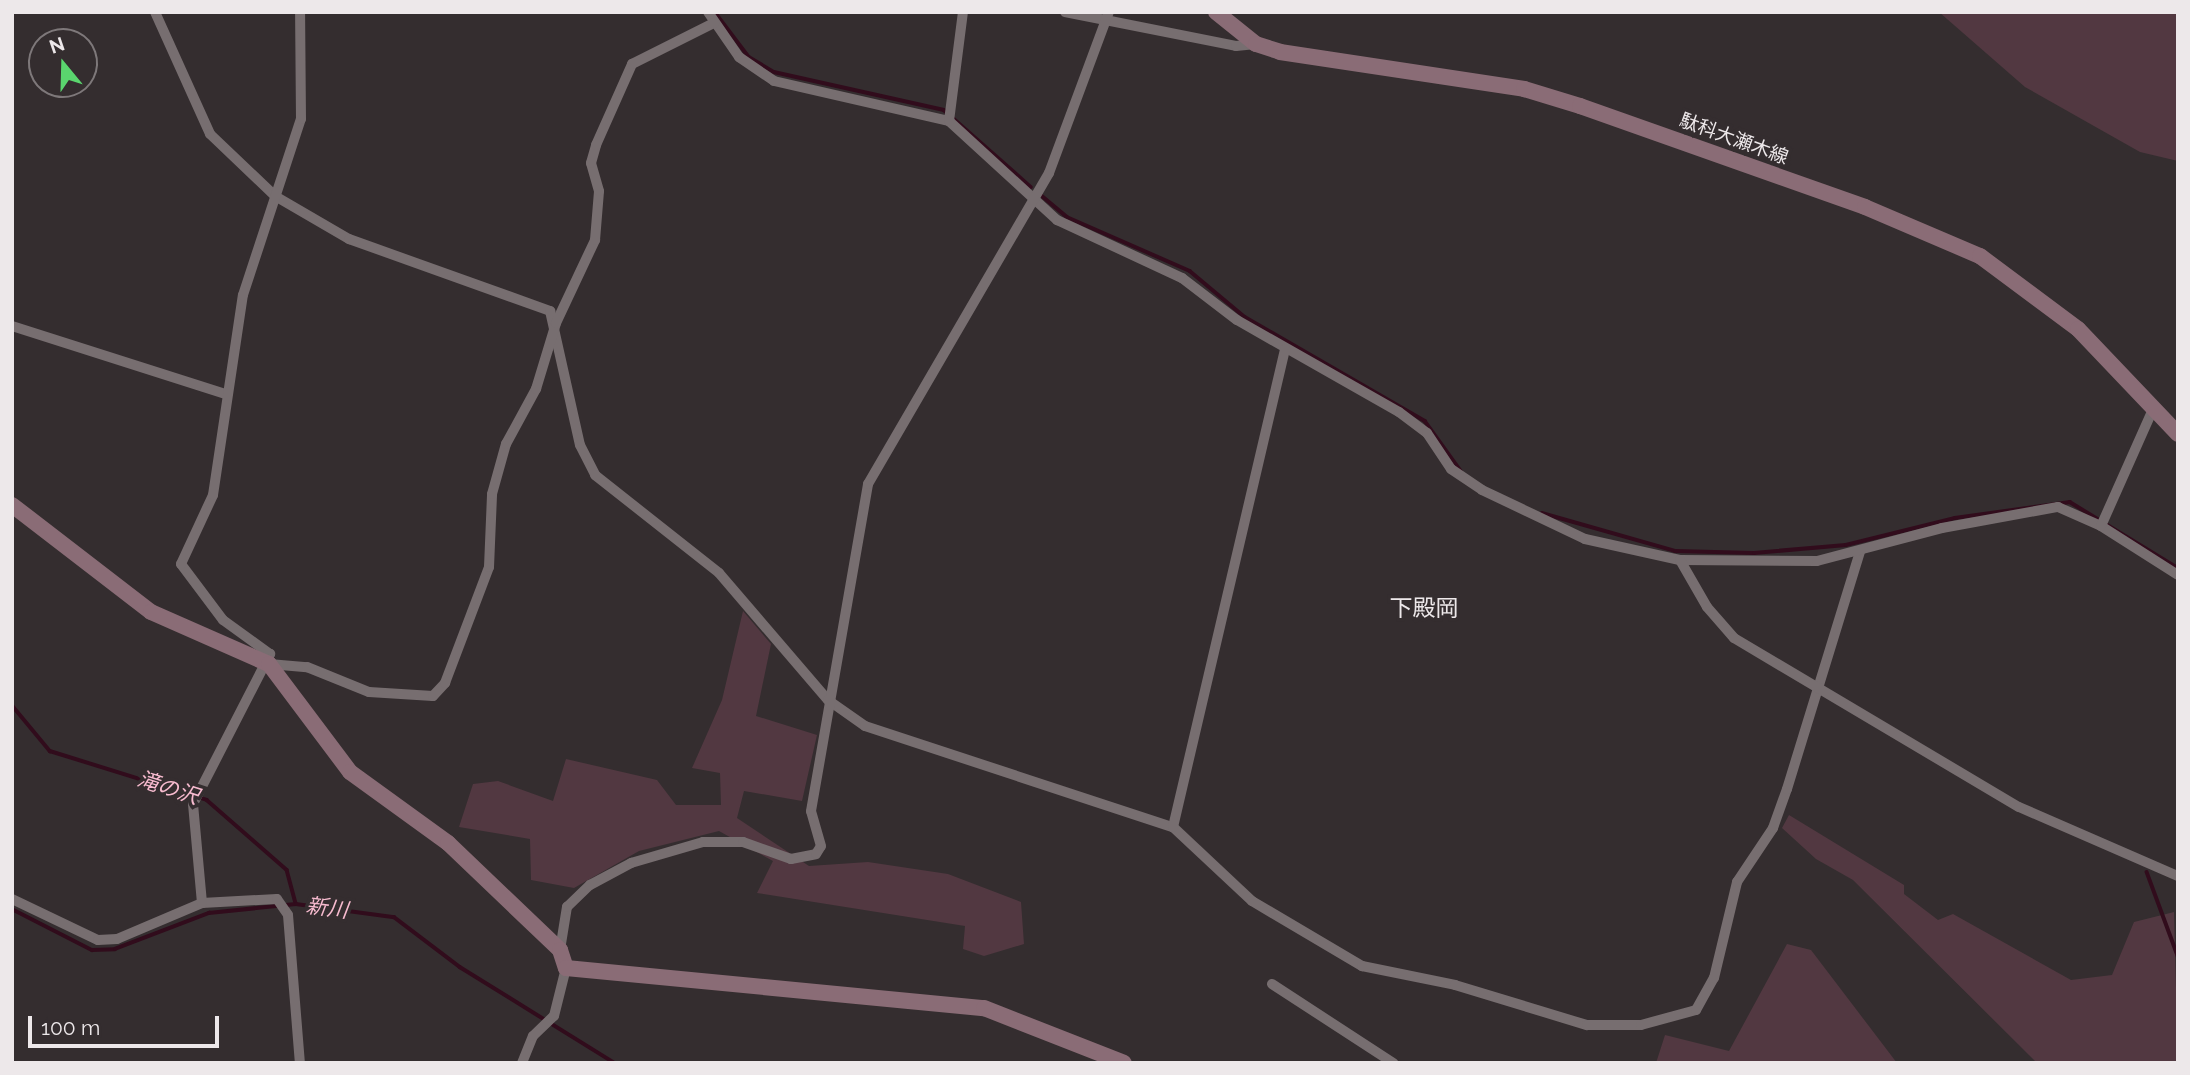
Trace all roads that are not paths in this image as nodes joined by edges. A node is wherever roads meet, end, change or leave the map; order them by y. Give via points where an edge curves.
1 (155, 12) edge
2 (300, 12) edge
3 (708, 12) edge
4 (963, 12) edge
5 (1065, 12) edge
6 (1109, 12) edge
7 (1216, 12) edge
8 (714, 23) junction
9 (1104, 24) junction
10 (1256, 44) junction
11 (949, 116) junction
12 (275, 196) junction
13 (1033, 196) junction
14 (556, 323) junction
15 (12, 326) edge
16 (1285, 349) junction
17 (225, 394) junction
18 (2154, 407) junction
19 (2178, 434) edge
20 (12, 505) edge
21 (2101, 526) junction
22 (1860, 551) junction
23 (1680, 560) junction
24 (2178, 575) edge
25 (269, 664) junction
26 (1821, 691) junction
27 (828, 700) junction
28 (1173, 827) junction
29 (2178, 876) edge
30 (12, 899) edge
31 (202, 903) junction
32 (560, 950) junction
33 (566, 968) junction
34 (1272, 984) dead end
35 (300, 1063) edge
36 (522, 1063) edge
37 (1124, 1063) edge
38 (1393, 1063) edge

1 - 12 street via 210,134
2 - 12 street via 300,119
3 - 8 street
4 - 11 street
5 - 9 street
6 - 9 street
7 - 10 street, 駄科大瀬木線
8 - 11 street via 739,57 774,80
8 - 14 street via 632,64 591,163 599,191 595,240
9 - 10 street via 1236,46
9 - 13 street via 1049,173
10 - 18 street, 駄科大瀬木線 via 1330,62 1524,89 1864,207 1980,256 2031,288
11 - 13 street
12 - 14 street via 349,239 533,303 550,311
12 - 17 street via 243,295
13 - 16 street via 1057,220 1182,278
13 - 27 street via 868,484
14 - 25 street via 536,389 506,444 492,494 489,568 445,683 433,695 369,692 307,667
14 - 27 street via 580,445 595,475 719,573
15 - 17 street
16 - 23 street via 1399,412 1427,433 1451,469 1482,490 1585,539
16 - 28 street
17 - 25 street via 213,495 181,564 223,620 270,654
18 - 19 street, 駄科大瀬木線
18 - 21 street
20 - 25 street via 150,612
21 - 22 street via 2058,507 1942,528
21 - 24 street
22 - 23 street via 1817,561
22 - 26 street
23 - 26 street via 1720,627
25 - 31 street via 197,787 193,804
25 - 32 street via 350,772 448,843
26 - 28 street via 1773,828 1737,882 1707,997 1696,1010 1641,1025 1587,1025 1455,985 1362,967 1252,901
26 - 29 street via 2019,807
27 - 28 street via 865,726
27 - 32 street via 811,811 821,846 816,854 791,859 743,842 703,842 631,863 590,885 567,907
30 - 31 street via 98,940 117,939
31 - 35 street via 277,899 287,913
32 - 33 street
33 - 36 street via 554,1016 533,1036
33 - 37 street via 984,1008
34 - 38 street

